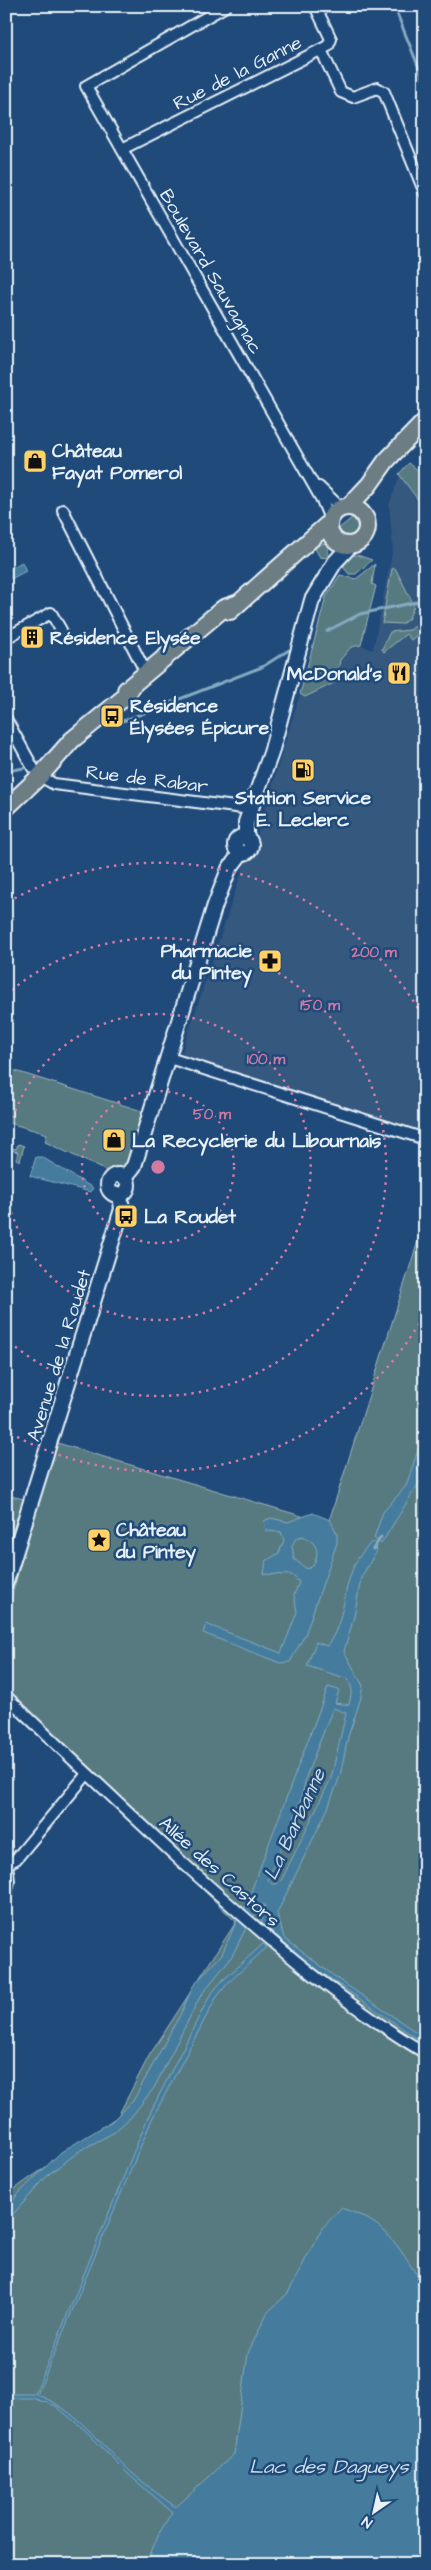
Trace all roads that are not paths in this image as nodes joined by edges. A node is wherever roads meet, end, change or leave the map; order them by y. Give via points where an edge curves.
1 (226, 6) edge
2 (315, 6) edge
3 (322, 50) junction
4 (122, 149) junction
5 (425, 193) edge
6 (425, 421) edge
7 (406, 442) junction
8 (306, 473) junction
9 (63, 510) dead end
10 (364, 515) junction
11 (338, 526) junction
12 (61, 630) dead end
13 (6, 638) edge
14 (147, 675) junction
15 (6, 719) edge
16 (36, 773) junction
17 (10, 805) edge
18 (251, 809) junction
19 (166, 1057) junction
20 (425, 1139) edge
21 (6, 1582) edge
22 (6, 1696) edge
23 (87, 1774) junction
24 (7, 1864) edge
25 (6, 1896) edge
26 (425, 2054) edge

1 - 4 street, Boulevard Sauvagnac via 86,86
2 - 3 street, Rue de la Ganne via 331,39
3 - 4 street, Rue de la Ganne
3 - 5 street via 341,92 353,97 377,88 384,92
4 - 8 street, Boulevard Sauvagnac
6 - 7 main road
7 - 10 main road via 368,499
7 - 11 main road via 386,461
8 - 11 street, Boulevard Sauvagnac
8 - 11 street, Boulevard Sauvagnac
9 - 14 street
10 - 11 main road via 354,508
10 - 11 main road via 368,526 365,536 357,544
11 - 14 main road via 283,563 236,604 224,608
11 - 18 street via 335,562 312,600 271,752
12 - 13 street via 51,613
14 - 16 main road via 111,703 105,713
15 - 16 street
16 - 17 main road
16 - 18 street, Rue de Rabar via 54,784
18 - 19 street, Avenue de la Roudet via 246,822 250,849 241,853 229,869
19 - 20 street
19 - 21 street, Avenue de la Roudet via 134,1166 125,1177 116,1175 108,1184 111,1193 120,1195 122,1209
22 - 23 street, Allée des Castors
23 - 24 street via 16,1859
23 - 26 street, Allée des Castors via 250,1924 386,2030
24 - 25 street via 9,1881

